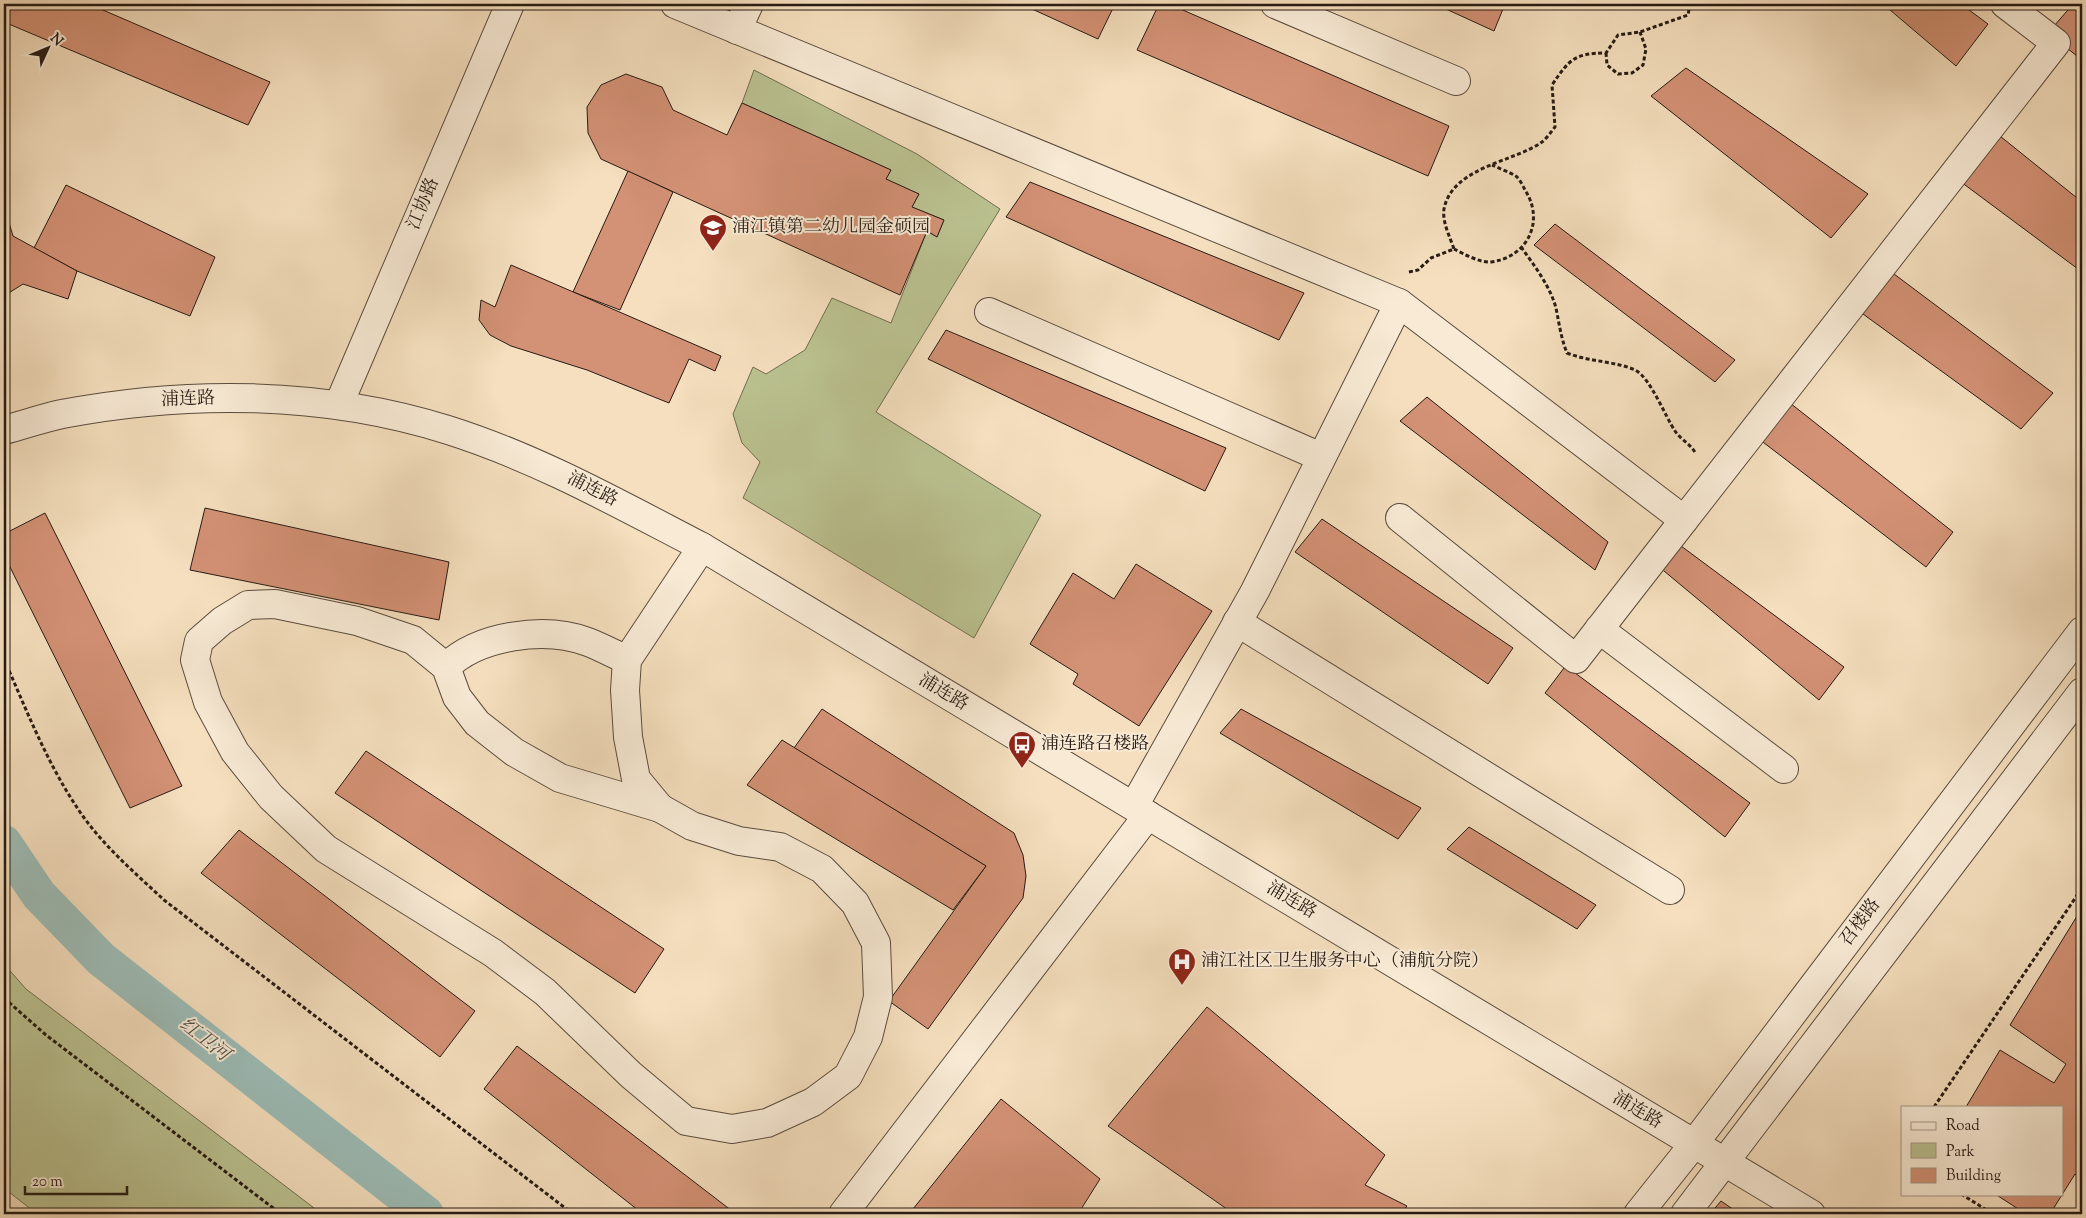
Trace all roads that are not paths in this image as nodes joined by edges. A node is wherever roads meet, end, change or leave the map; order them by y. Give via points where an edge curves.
1 (510, 4) edge
2 (675, 4) edge
3 (749, 4) edge
4 (1275, 4) edge
5 (2005, 4) edge
6 (737, 30) junction
7 (1456, 81) dead end
8 (1390, 299) junction
9 (989, 312) dead end
10 (339, 404) junction
11 (4, 430) edge
12 (1322, 457) junction
13 (1400, 518) dead end
14 (1684, 520) junction
15 (702, 547) junction
16 (1237, 622) junction
17 (1599, 629) junction
18 (2082, 631) edge
19 (627, 660) junction
20 (446, 667) junction
21 (2082, 692) edge
22 (1784, 769) dead end
23 (660, 808) junction
24 (1141, 810) junction
25 (1670, 890) dead end
26 (1693, 1145) junction
27 (1724, 1164) junction
28 (843, 1214) edge
29 (1638, 1214) edge
30 (1685, 1214) edge
31 (1811, 1214) edge

1 - 10 street, 江协路
2 - 6 street
3 - 6 street
4 - 7 street
5 - 14 street via 2056,43
6 - 8 street
8 - 12 street
8 - 14 street
9 - 12 street
10 - 11 street, 浦连路 via 249,398 151,401 61,414
10 - 15 street, 浦连路 via 448,430 566,476
12 - 16 street
13 - 17 street via 1576,659
14 - 17 street
15 - 19 street
15 - 24 street, 浦连路
16 - 24 street
16 - 25 street
17 - 22 street
18 - 26 street, 召楼路
19 - 20 street via 587,642 540,633 496,640 458,654
19 - 23 street via 628,737 636,779
20 - 23 street via 457,697 477,723 514,752 560,778
20 - 23 street via 413,640 357,621 275,604 248,605 222,621 199,641 195,660 208,702 235,752 271,796 326,849 494,953 545,992 631,1075 686,1121 732,1128 768,1123 813,1102 848,1076 868,1037 878,997 876,943 855,903 822,869 780,847 738,841 692,826
21 - 27 street, 召楼路
24 - 26 street, 浦连路
24 - 28 street
26 - 27 street, 浦连路
26 - 29 street, 召楼路
27 - 30 street, 召楼路
27 - 31 street, 浦连路

